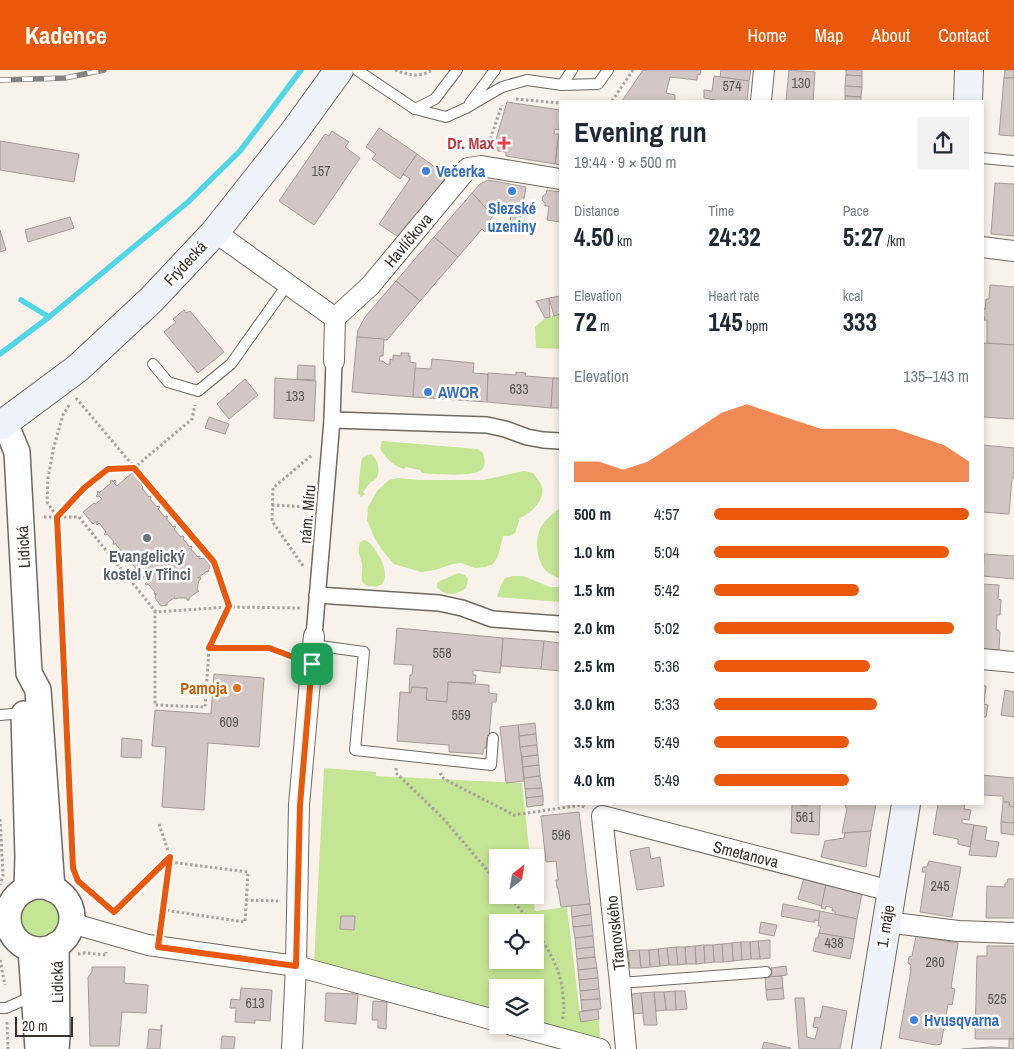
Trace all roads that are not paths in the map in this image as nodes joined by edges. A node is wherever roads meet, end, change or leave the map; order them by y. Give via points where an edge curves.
1 (339, 70) edge
2 (357, 70) edge
3 (457, 70) edge
4 (495, 70) edge
5 (534, 70) edge
6 (572, 70) edge
7 (608, 70) edge
8 (764, 70) edge
9 (969, 70) edge
10 (527, 80) junction
11 (562, 84) junction
12 (760, 100) edge
13 (968, 100) edge
14 (466, 108) junction
15 (415, 110) junction
16 (984, 158) edge
17 (1014, 161) edge
18 (559, 179) edge
19 (215, 232) junction
20 (984, 247) edge
21 (1014, 251) edge
22 (287, 285) junction
23 (335, 318) junction
24 (334, 362) joint
25 (153, 364) dead end
26 (332, 420) junction
27 (3, 425) edge
28 (559, 441) edge
29 (318, 595) junction
30 (559, 624) edge
31 (313, 648) junction
32 (984, 659) edge
33 (1014, 662) edge
34 (30, 673) junction
35 (12, 714) edge
36 (493, 738) dead end
37 (906, 805) edge
38 (602, 816) joint
39 (52, 889) junction
40 (891, 891) junction
41 (8, 905) edge
42 (886, 922) junction
43 (71, 923) junction
44 (1014, 933) edge
45 (30, 949) junction
46 (66, 950) junction
47 (296, 966) junction
48 (766, 972) dead end
49 (620, 982) junction
50 (34, 995) junction
51 (0, 1008) edge
52 (489, 1019) edge
53 (544, 1034) edge
54 (38, 1049) edge
55 (56, 1049) edge
56 (292, 1049) edge
57 (600, 1049) edge
58 (626, 1049) edge
59 (866, 1049) edge

1 - 19 main road, Frýdecká
2 - 15 lane
3 - 15 lane via 435,99
4 - 14 lane
5 - 10 lane
6 - 11 lane
7 - 11 lane via 598,84
8 - 12 street
9 - 13 main road
10 - 11 lane
10 - 14 lane via 502,87
14 - 15 lane via 446,117
16 - 17 lane
18 - 23 street, Havlíčkova via 481,166 468,168 370,286
19 - 22 street
19 - 27 main road, Frýdecká via 151,300 78,368
20 - 21 street
22 - 23 street
22 - 25 lane via 231,364 198,391 168,382
23 - 24 street
24 - 26 street
26 - 28 street via 487,425 527,437
26 - 29 street, nám. Míru
27 - 34 street, Lidická via 17,452
29 - 30 street via 439,603 492,618
29 - 31 street, nám. Míru
31 - 36 lane via 364,652 354,750 491,765
31 - 47 street via 300,805
32 - 33 street
34 - 35 street, Lidická
34 - 39 street, Lidická via 38,690
35 - 41 street, Lidická via 28,857
37 - 40 main road, 1. máje
38 - 40 street, Smetanova
38 - 49 street, Třanovského
39 - 41 street via 37,886
39 - 43 street via 68,903
40 - 42 main road, 1. máje
41 - 45 street via 13,935
42 - 44 street via 958,931
42 - 59 main road, 1. máje
43 - 46 street
43 - 47 street via 158,947
45 - 46 street
45 - 50 street, Lidická
46 - 55 street, Lidická
47 - 52 street
47 - 56 street
48 - 49 lane
49 - 58 street, Třanovského
50 - 51 lane
50 - 54 street, Lidická
53 - 57 street

